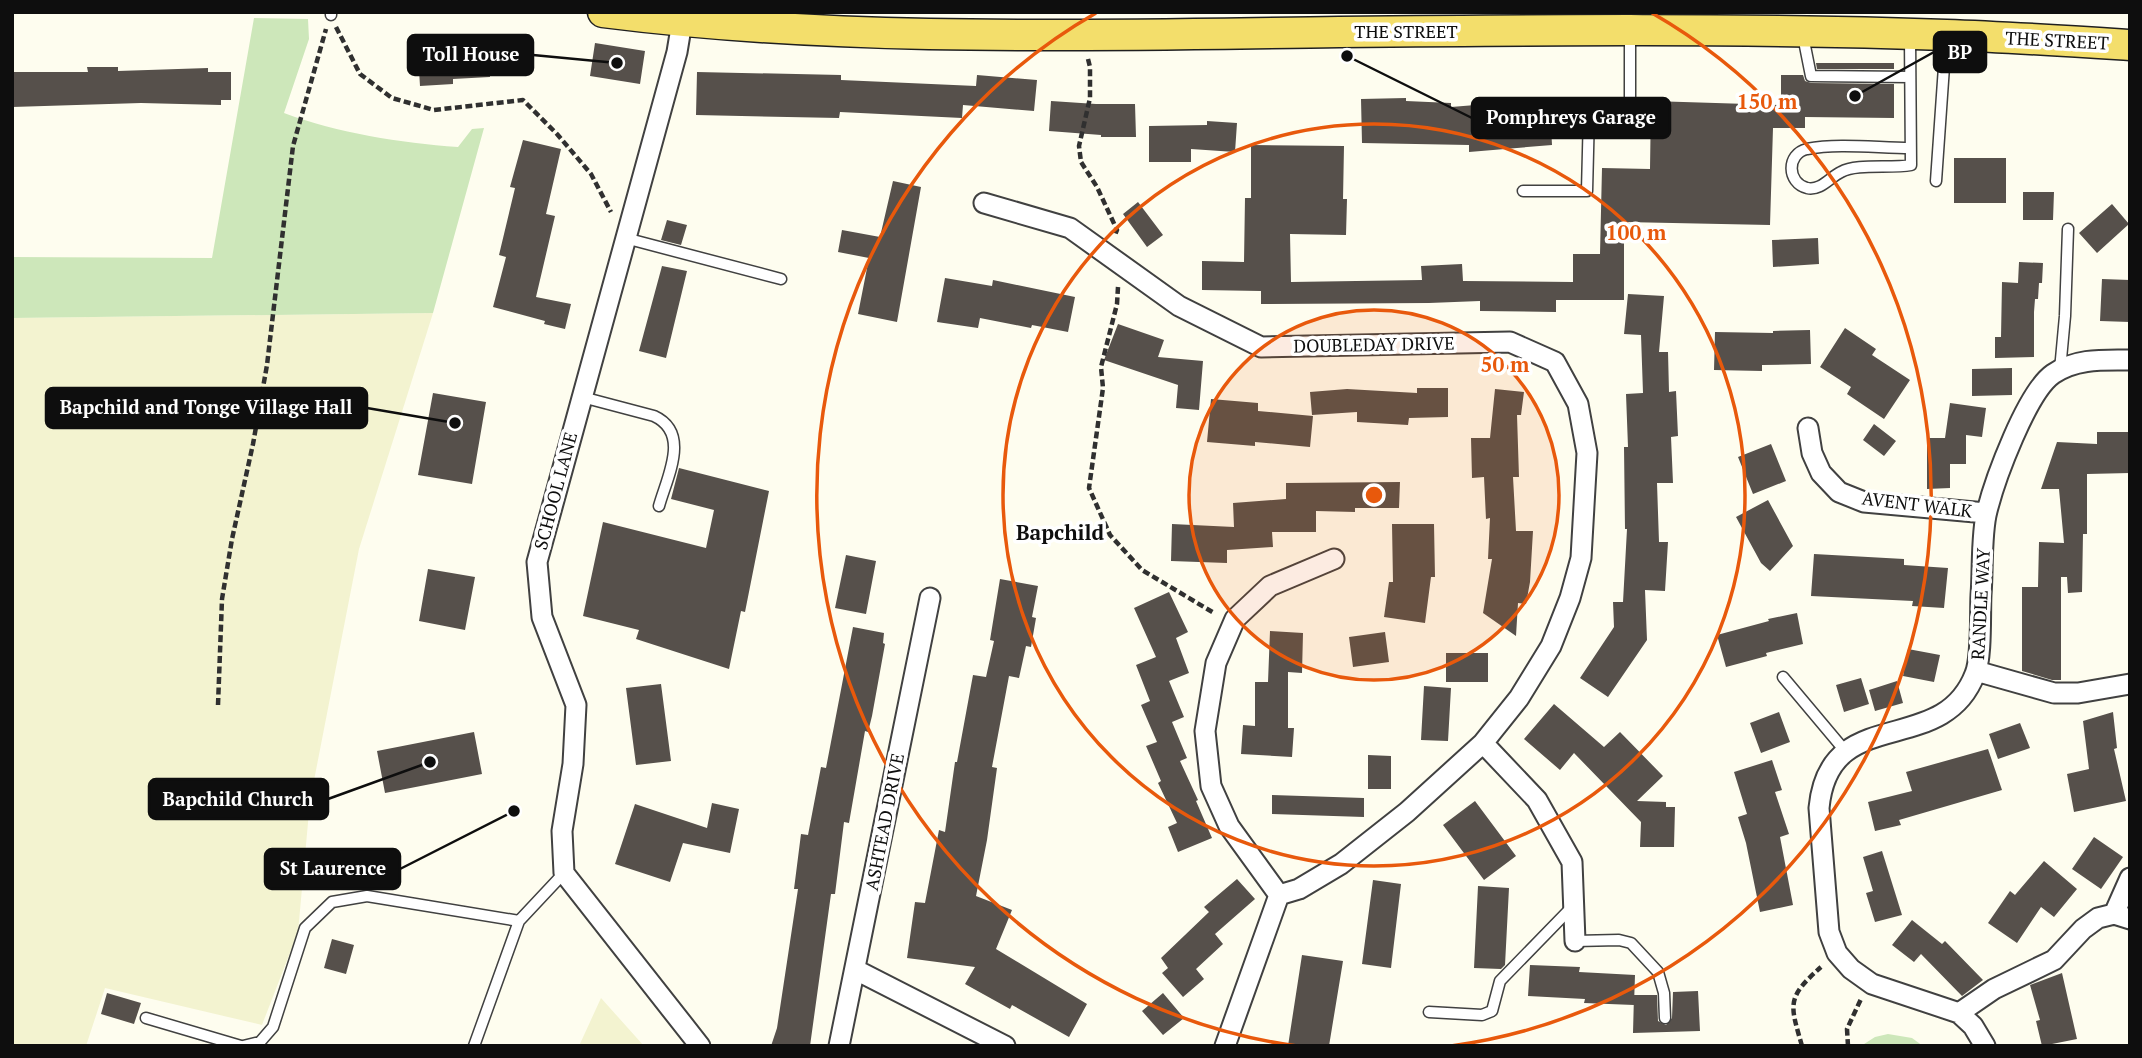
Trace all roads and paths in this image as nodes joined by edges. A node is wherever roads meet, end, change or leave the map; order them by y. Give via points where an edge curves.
1 (603, 12) edge
2 (331, 14) edge
3 (682, 22) junction
4 (1630, 32) junction
5 (1803, 33) junction
6 (1910, 34) junction
7 (1080, 35) junction
8 (1946, 35) junction
9 (2130, 45) edge
10 (1910, 77) junction
11 (1910, 148) junction
12 (1936, 181) dead end
13 (1522, 191) dead end
14 (984, 204) dead end
15 (2068, 229) dead end
16 (625, 237) junction
17 (1107, 255) junction
18 (781, 279) dead end
19 (2130, 360) edge
20 (2060, 370) junction
21 (582, 397) junction
22 (1808, 428) dead end
23 (659, 506) dead end
24 (1986, 513) junction
25 (1334, 559) dead end
26 (930, 598) dead end
27 (1235, 619) junction
28 (1976, 671) junction
29 (1783, 677) dead end
30 (2130, 684) edge
31 (218, 705) dead end
32 (1483, 743) junction
33 (1846, 752) junction
34 (564, 873) junction
35 (2130, 878) edge
36 (1279, 895) junction
37 (1574, 906) junction
38 (2122, 916) edge
39 (519, 921) junction
40 (1575, 941) joint
41 (1837, 953) junction
42 (856, 970) junction
43 (1872, 984) junction
44 (1429, 1012) dead end
45 (1959, 1013) junction
46 (146, 1018) dead end
47 (1665, 1018) dead end
48 (242, 1046) edge
49 (474, 1046) edge
50 (700, 1046) edge
51 (839, 1046) edge
52 (1005, 1046) edge
53 (1225, 1046) edge
54 (1802, 1046) edge
55 (1848, 1046) edge
56 (1985, 1046) edge

1 - 3 main road, THE STREET
2 - 16 path via 360,74 392,98 434,110 523,100 591,174
2 - 31 path via 293,146 267,365 222,599
3 - 7 main road, THE STREET via 875,33
3 - 16 street, SCHOOL LANE
4 - 5 main road, THE STREET
4 - 7 main road, THE STREET
4 - 13 lane via 1630,112 1588,112 1587,191
5 - 6 main road, THE STREET
5 - 10 lane via 1811,76
6 - 8 main road, THE STREET
6 - 10 lane
7 - 17 path via 1090,67 1090,98 1079,146 1081,162 1117,230
8 - 9 main road, THE STREET
8 - 12 lane
10 - 11 lane
11 - 11 lane via 1911,165 1851,168 1815,188 1805,187 1790,167 1794,156 1803,150 1821,147
14 - 17 street, DOUBLEDAY DRIVE via 1070,228
15 - 20 lane
16 - 18 lane
16 - 21 street, SCHOOL LANE
17 - 27 path via 1119,288 1101,367 1089,488 1110,535 1142,570 1216,614
17 - 32 street, DOUBLEDAY DRIVE via 1179,306 1261,346 1510,342 1555,362 1578,404 1587,453 1581,558 1551,646 1519,698
19 - 20 street, RANDLE WAY via 2095,360
20 - 24 street, RANDLE WAY via 2036,393 2021,418
21 - 23 lane via 665,420 675,442
21 - 34 street, SCHOOL LANE via 537,562 542,617 576,705 573,765 562,831
22 - 24 street, AVENT WALK via 1821,473 1839,492 1864,502
24 - 28 street, RANDLE WAY
25 - 27 street via 1270,586
26 - 42 street, ASHTEAD DRIVE
27 - 36 street via 1216,663 1205,731 1211,786 1229,826
28 - 30 street via 2054,693
28 - 33 street, RANDLE WAY via 1950,711 1932,721 1865,739
29 - 33 lane
32 - 36 street, DOUBLEDAY DRIVE via 1341,864 1299,889
32 - 37 street via 1537,800 1553,826 1572,862
33 - 41 street, RANDLE WAY via 1824,782 1819,808 1829,932
34 - 39 lane
34 - 50 street
35 - 38 street
36 - 53 street
37 - 40 street
37 - 44 lane via 1500,981 1492,1012
38 - 45 street via 2098,918 2054,960 2001,985
39 - 48 lane via 368,896 332,902 305,928 273,1027 260,1042
39 - 49 lane
40 - 47 lane via 1631,943 1658,972
41 - 43 street
41 - 54 path via 1794,998 1793,1019
42 - 51 street, ASHTEAD DRIVE
42 - 52 street
43 - 45 street
43 - 55 path via 1857,1003 1847,1029
45 - 56 street
46 - 48 lane

